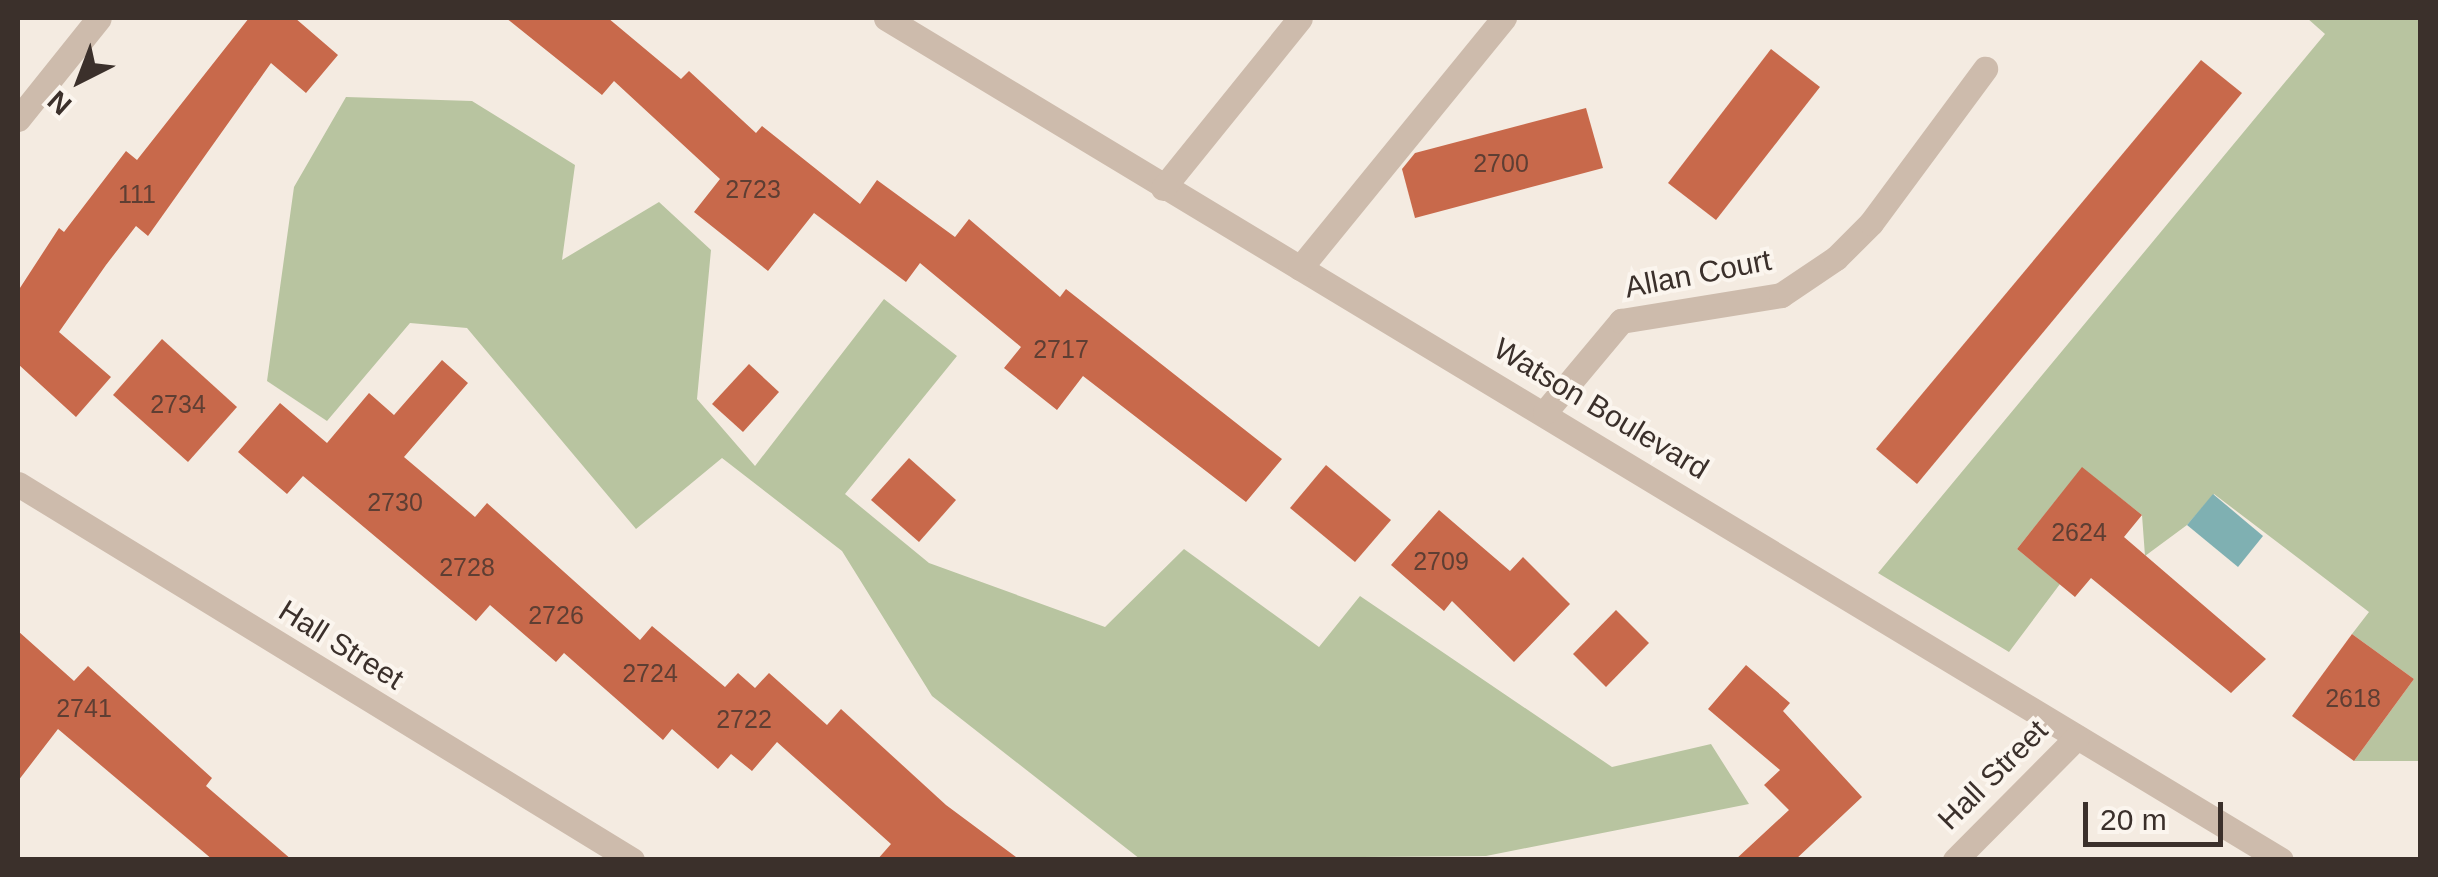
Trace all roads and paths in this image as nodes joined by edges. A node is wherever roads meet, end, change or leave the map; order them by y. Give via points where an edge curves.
1 (99, 18) edge
2 (886, 18) edge
3 (1300, 18) edge
4 (1504, 18) edge
5 (1985, 69) dead end
6 (18, 120) edge
7 (1163, 188) junction
8 (1300, 268) junction
9 (1545, 412) junction
10 (18, 484) edge
11 (2077, 736) junction
12 (632, 860) edge
13 (1954, 860) edge
14 (2281, 860) edge

1 - 6 street
2 - 7 street, Watson Boulevard
3 - 7 street
4 - 8 street
5 - 9 street, Allan Court via 1871,223 1836,258 1782,295 1621,321
7 - 8 street, Watson Boulevard
8 - 9 street, Watson Boulevard
9 - 11 street, Watson Boulevard
10 - 12 street, Hall Street
11 - 13 street, Hall Street
11 - 14 street, Watson Boulevard

